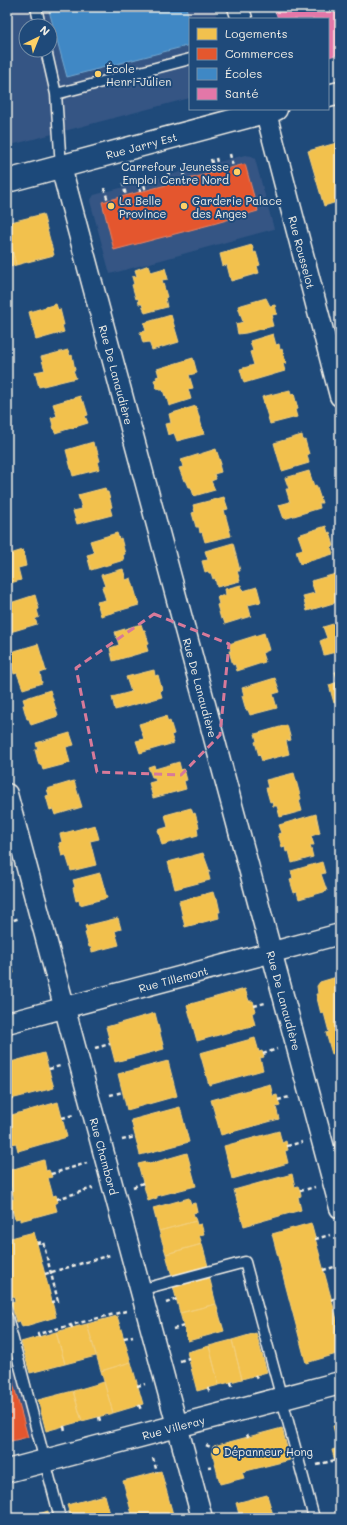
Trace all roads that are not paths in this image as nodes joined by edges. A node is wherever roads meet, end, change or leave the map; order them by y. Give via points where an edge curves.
1 (36, 7) edge
2 (238, 7) edge
3 (38, 18) edge
4 (242, 18) edge
5 (48, 58) edge
6 (189, 59) edge
7 (340, 93) edge
8 (56, 94) junction
9 (329, 96) edge
10 (269, 110) edge
11 (61, 167) junction
12 (7, 181) edge
13 (340, 396) edge
14 (7, 794) edge
15 (340, 934) edge
16 (272, 952) junction
17 (64, 1008) junction
18 (7, 1023) edge
19 (340, 1208) edge
20 (140, 1290) junction
21 (7, 1317) edge
22 (340, 1383) edge
23 (282, 1399) junction
24 (177, 1426) junction
25 (45, 1461) junction
26 (7, 1471) edge
27 (60, 1518) edge
28 (202, 1518) edge
29 (314, 1518) edge

1 - 3 lane
2 - 4 street
5 - 8 lane
6 - 8 lane
7 - 9 street
8 - 11 lane
10 - 11 street, Rue Jarry Est
10 - 13 street, Rue Rousselot
11 - 12 street, Rue Jarry Est
11 - 16 street, Rue De Lanaudière
14 - 17 street, Rue Chambord
15 - 16 street, Rue Tillemont
16 - 17 street, Rue Tillemont
16 - 19 street, Rue De Lanaudière
17 - 18 street, Rue Tillemont
17 - 20 street, Rue Chambord
20 - 23 lane via 246,1262
20 - 24 street, Rue Chambord
21 - 25 lane
22 - 23 street, Rue Villeray
23 - 24 street, Rue Villeray
23 - 29 lane
24 - 25 street, Rue Villeray
24 - 28 street, Rue Chambord
25 - 26 street, Rue Villeray
25 - 27 lane

